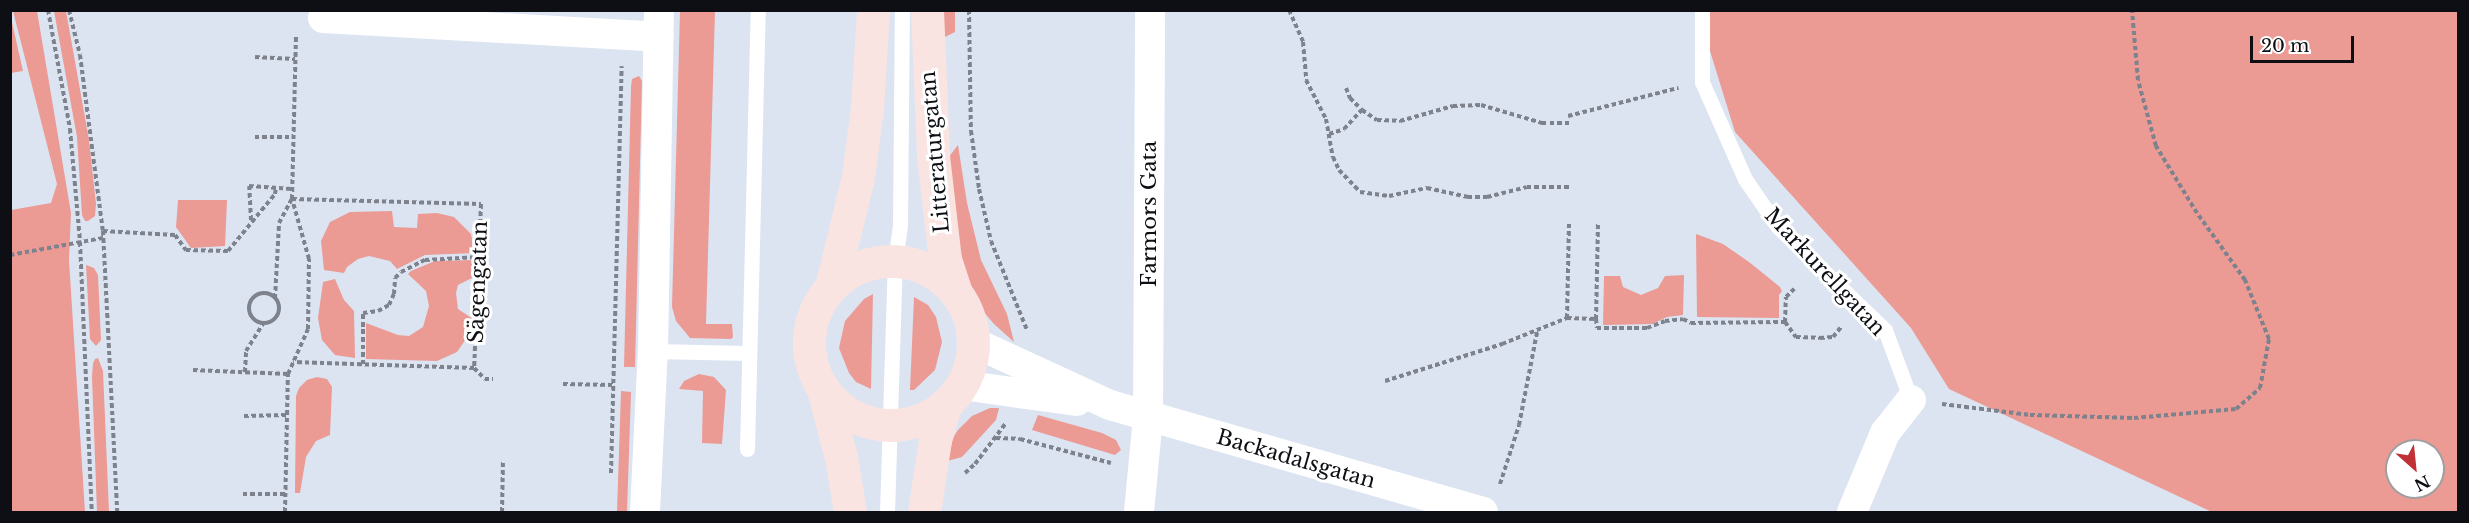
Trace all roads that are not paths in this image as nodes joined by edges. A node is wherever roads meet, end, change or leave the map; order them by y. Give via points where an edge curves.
1 (758, 10) edge
2 (873, 10) edge
3 (902, 10) edge
4 (927, 10) edge
5 (1150, 10) edge
6 (1702, 10) edge
7 (323, 18) dead end
8 (658, 24) edge
9 (895, 261) junction
10 (831, 287) junction
11 (956, 292) junction
12 (973, 342) junction
13 (652, 351) junction
14 (748, 353) junction
15 (823, 389) junction
16 (953, 395) junction
17 (1911, 400) joint
18 (1110, 405) junction
19 (1148, 417) junction
20 (889, 425) junction
21 (747, 449) dead end
22 (1490, 502) edge
23 (645, 513) edge
24 (850, 513) edge
25 (887, 513) edge
26 (924, 513) edge
27 (1139, 513) edge
28 (1852, 513) edge

1 - 14 lane
2 - 10 street, Litteraturgatan via 858,177
3 - 9 lane via 900,225
4 - 11 street, Litteraturgatan via 933,156 945,259
5 - 19 street, Farmors Gata
6 - 17 lane, Markurellgatan via 1702,82 1745,179 1778,227 1885,330
7 - 8 street via 623,35
8 - 13 street
9 - 10 street, Litteraturgatan via 860,267
9 - 11 street, Litteraturgatan via 928,270
9 - 20 lane
10 - 15 street, Litteraturgatan via 816,310 809,336 814,372
11 - 12 street, Litteraturgatan via 965,308
12 - 16 street, Litteraturgatan via 970,364
12 - 18 street, Backadalsgatan
13 - 14 lane
13 - 23 street
14 - 21 lane
15 - 20 street, Litteraturgatan via 851,415
15 - 24 street, Litteraturgatan via 842,457
16 - 18 street, Backadalsgatan
16 - 20 street, Litteraturgatan via 928,416
16 - 26 street, Litteraturgatan via 935,440
17 - 28 street via 1885,433
18 - 19 street, Backadalsgatan
19 - 22 street, Backadalsgatan
19 - 27 street, Farmors Gata
20 - 25 lane

